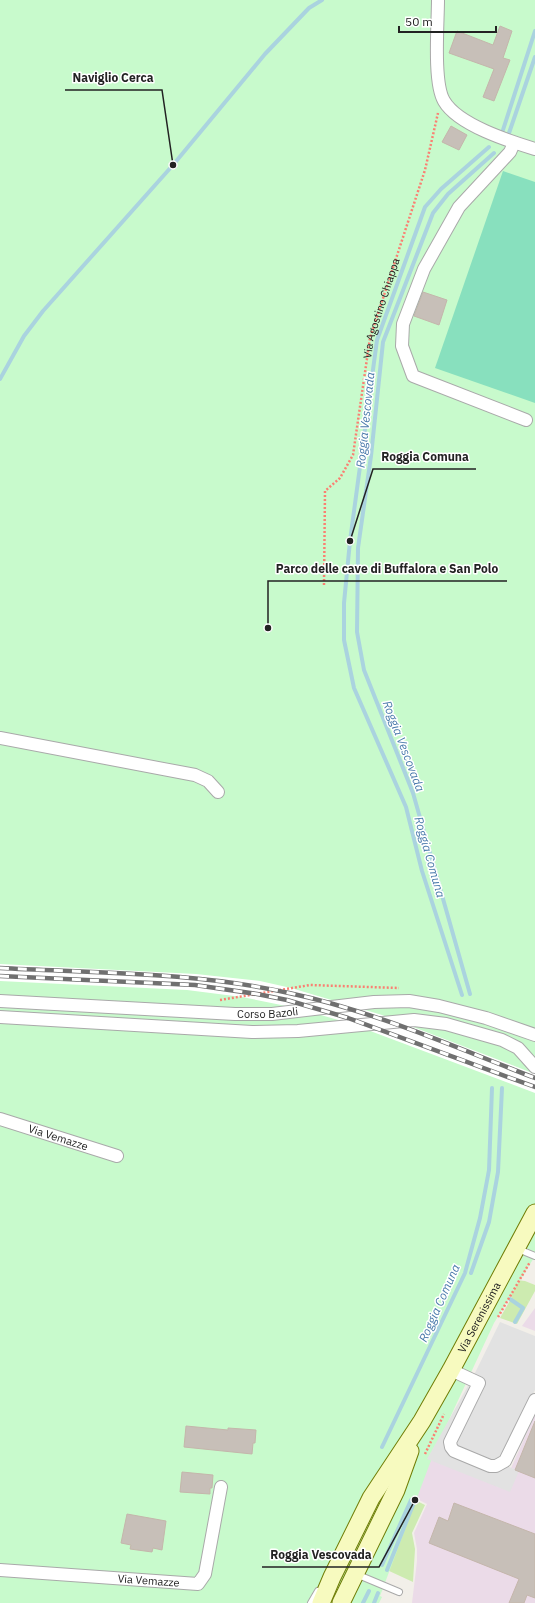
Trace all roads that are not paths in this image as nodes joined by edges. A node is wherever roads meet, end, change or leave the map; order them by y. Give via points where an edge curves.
1 (438, 0) edge
2 (514, 143) junction
3 (535, 149) edge
4 (526, 420) dead end
5 (0, 738) edge
6 (218, 792) dead end
7 (0, 1001) edge
8 (0, 1017) edge
9 (532, 1034) edge
10 (535, 1067) edge
11 (0, 1119) edge
12 (117, 1156) dead end
13 (535, 1213) edge
14 (516, 1248) junction
15 (534, 1256) edge
16 (451, 1370) junction
17 (535, 1400) edge
18 (422, 1421) junction
19 (220, 1487) dead end
20 (371, 1498) junction
21 (0, 1570) edge
22 (356, 1573) junction
23 (332, 1577) junction
24 (399, 1592) dead end
25 (311, 1603) edge
26 (321, 1603) edge
27 (341, 1603) edge

1 - 2 street via 438,80 444,102 466,121
2 - 3 street
2 - 4 street via 510,152 459,207 424,269 403,324 402,346 413,376
5 - 6 street via 195,775 208,782
7 - 9 street, Corso Bazoli via 272,1014 374,1002 409,1001 486,1018
8 - 10 street, Corso Bazoli via 252,1032 298,1031 414,1020 446,1024 502,1040 518,1048
11 - 12 street, Via Vemazze
13 - 14 main road, Via Serenissima
14 - 15 lane
14 - 16 main road, Via Serenissima
16 - 17 street via 479,1382 450,1442 450,1447 454,1452 490,1466 505,1461
16 - 18 main road, Via Serenissima
18 - 20 main road, Via Serenissima
18 - 22 main road, Via Serenissima via 396,1490
19 - 21 street, Via Vemazze via 205,1574 198,1584
20 - 22 main road via 370,1518 349,1566
20 - 23 main road, Via Serenissima
22 - 24 lane
22 - 27 main road, Via Serenissima
23 - 25 lane via 319,1589
23 - 26 main road, Via Serenissima

